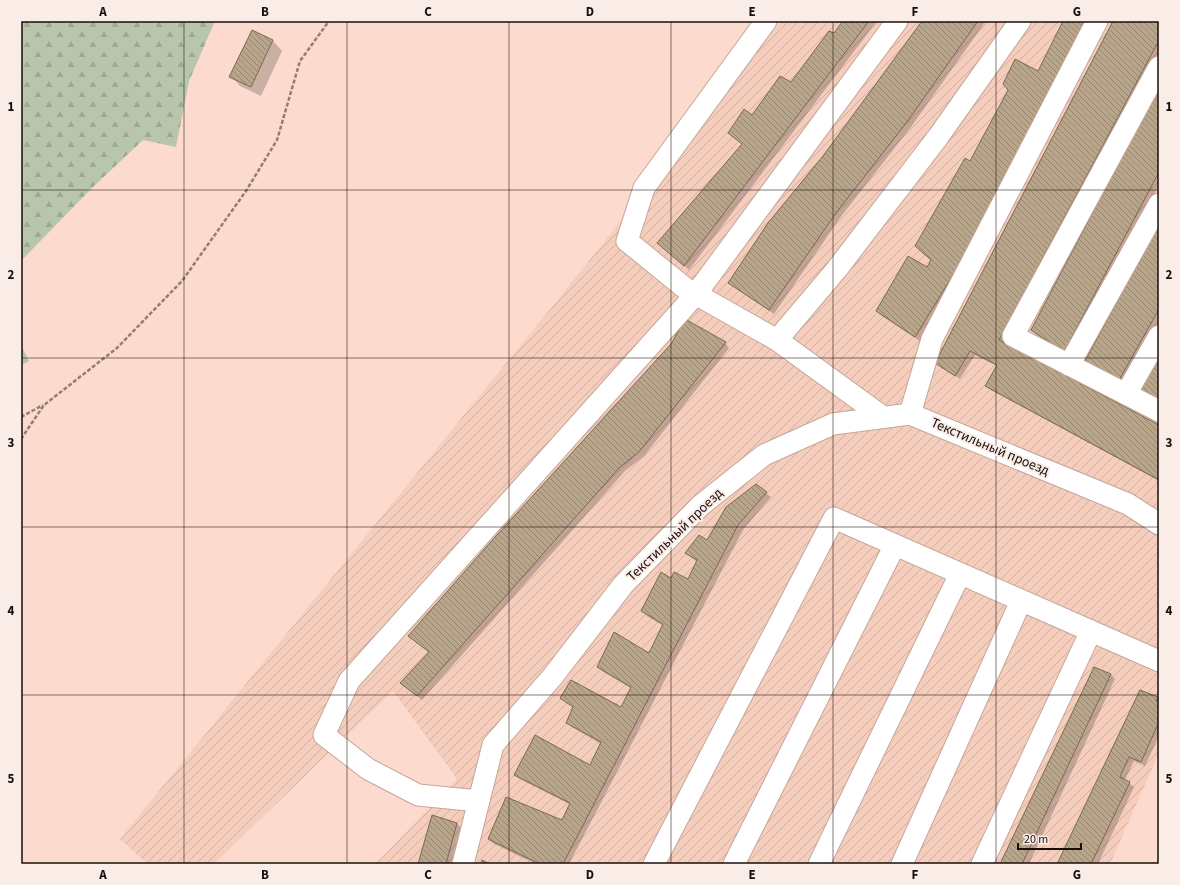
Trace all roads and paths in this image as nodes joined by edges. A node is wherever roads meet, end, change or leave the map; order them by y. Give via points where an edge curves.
1 (329, 21) edge
2 (766, 21) edge
3 (897, 21) edge
4 (1020, 21) edge
5 (1098, 21) edge
6 (1159, 67) edge
7 (1159, 204) edge
8 (696, 294) junction
9 (1159, 336) edge
10 (777, 340) junction
11 (1070, 365) junction
12 (1126, 394) junction
13 (44, 405) junction
14 (1159, 411) edge
15 (910, 414) junction
16 (21, 417) edge
17 (883, 417) junction
18 (21, 439) edge
19 (1159, 524) edge
20 (895, 545) junction
21 (960, 574) junction
22 (1021, 601) junction
23 (1091, 631) junction
24 (1159, 661) edge
25 (479, 801) junction
26 (463, 864) edge
27 (654, 864) edge
28 (734, 864) edge
29 (819, 864) edge
30 (902, 864) edge
31 (982, 864) edge

1 - 13 path via 300,61 276,140 246,190 182,281 118,348
2 - 8 street via 644,188 627,241
3 - 8 street
4 - 10 street via 938,137 837,269
5 - 15 street via 932,339
6 - 11 street via 1013,336
7 - 11 street
8 - 10 street
8 - 25 street via 350,681 324,735 368,769 418,795
9 - 12 street
10 - 17 street
11 - 12 street
12 - 14 street
13 - 16 path
13 - 18 path
15 - 17 street, Текстильный проезд
15 - 19 street, Текстильный проезд via 1128,504
17 - 25 street, Текстильный проезд via 833,424 764,455 700,506 623,585 553,676 493,745
20 - 21 street
20 - 27 street via 834,518
20 - 28 street
21 - 22 street
21 - 29 street
22 - 23 street
22 - 30 street
23 - 24 street
23 - 31 street
25 - 26 street, Текстильный проезд

